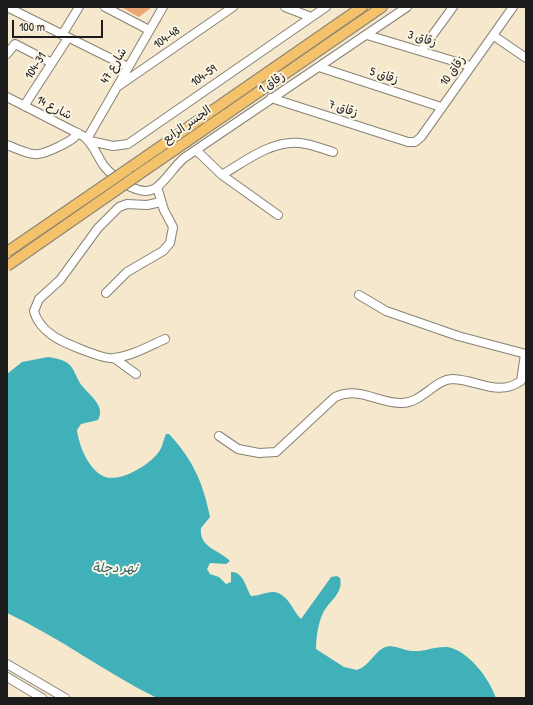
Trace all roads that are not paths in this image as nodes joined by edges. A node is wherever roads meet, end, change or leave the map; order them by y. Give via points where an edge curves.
1 (7, 7) edge
2 (79, 7) edge
3 (105, 7) edge
4 (163, 7) edge
5 (233, 7) edge
6 (285, 7) edge
7 (326, 7) edge
8 (362, 7) edge
9 (382, 7) edge
10 (407, 7) edge
11 (453, 7) edge
12 (513, 7) edge
13 (311, 18) junction
14 (149, 30) junction
15 (367, 35) junction
16 (494, 36) junction
17 (65, 37) junction
18 (421, 51) junction
19 (7, 54) edge
20 (526, 58) edge
21 (52, 63) junction
22 (470, 66) junction
23 (128, 67) junction
24 (320, 67) junction
25 (114, 89) junction
26 (7, 97) edge
27 (271, 98) junction
28 (24, 106) junction
29 (441, 107) junction
30 (78, 133) junction
31 (88, 140) junction
32 (408, 142) joint
33 (7, 145) edge
34 (196, 150) junction
35 (333, 152) dead end
36 (222, 175) junction
37 (157, 187) junction
38 (161, 202) junction
39 (278, 216) dead end
40 (7, 252) edge
41 (7, 266) edge
42 (106, 293) dead end
43 (359, 295) dead end
44 (165, 339) dead end
45 (526, 354) edge
46 (114, 358) junction
47 (136, 374) dead end
48 (219, 436) dead end
49 (7, 664) edge
50 (7, 677) edge
51 (42, 698) edge
52 (65, 698) edge

1 - 17 street
2 - 17 street, 104-31
3 - 14 street
4 - 14 street, شارع 47
5 - 25 street, 104-48
6 - 13 street
7 - 13 street, 104-59
8 - 40 main road, الجسر الرابع, bridge
9 - 41 main road, الجسر الرابع, bridge
10 - 15 street, زقاق 1
11 - 18 street
12 - 16 street, زقاق 10
13 - 31 street, 104-59 via 128,144 114,146
14 - 23 street, شارع 47
15 - 18 street, زقاق 3
15 - 24 street, زقاق 1
16 - 20 street
16 - 22 street, زقاق 10
17 - 21 street, 104-31
17 - 23 street
18 - 22 street, زقاق 3
19 - 21 street via 15,44
21 - 28 street, 104-31
22 - 29 street, زقاق 10
23 - 25 street, شارع 47
24 - 27 street, زقاق 1
24 - 29 street, زقاق 5
25 - 31 street, شارع 47
26 - 28 street, شارع 14
27 - 32 street, زقاق 7
27 - 34 street, زقاق 1
28 - 30 street, شارع 14
29 - 32 street, زقاق 10 via 421,137 415,142
30 - 31 street, شارع 14
30 - 33 street via 72,140 38,155
31 - 37 street via 103,164 115,177 141,191
34 - 36 street
34 - 37 street, زقاق 1 via 178,163
35 - 36 street via 300,143 283,144 266,150
36 - 39 street
37 - 38 street
38 - 42 street via 173,227 170,243 163,251 127,272
38 - 46 street via 147,205 127,204 119,207 98,228 66,274 42,296 35,307 35,316 51,335 109,359
43 - 45 street via 386,311 458,336
44 - 46 street
45 - 48 street via 521,381 512,388 502,389 452,379 435,386 419,399 401,404 355,392 345,392 335,396 276,452 259,453 238,449
46 - 47 street
49 - 52 street
50 - 51 street

